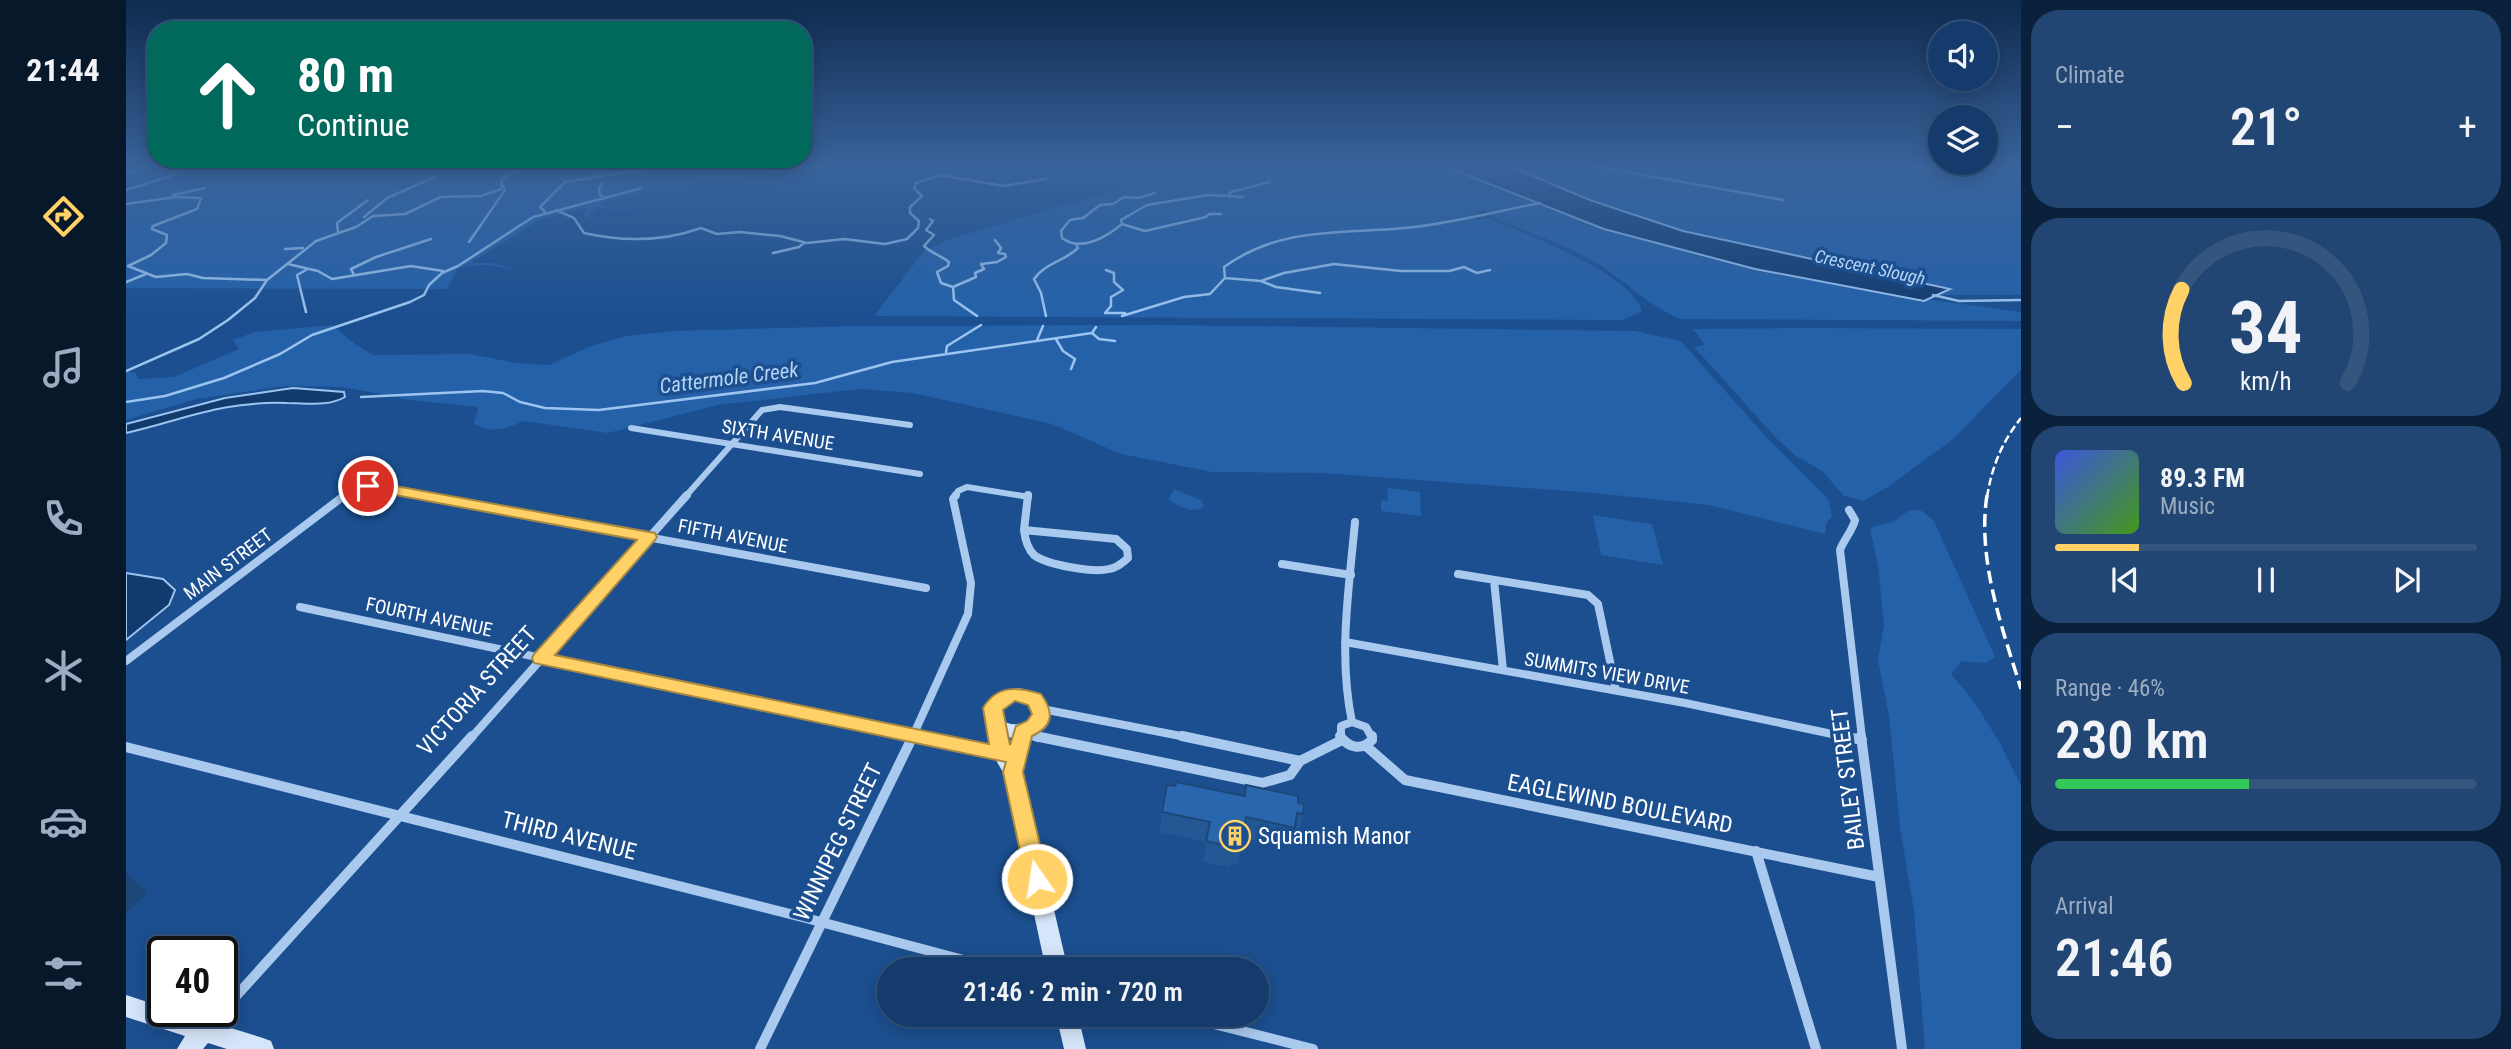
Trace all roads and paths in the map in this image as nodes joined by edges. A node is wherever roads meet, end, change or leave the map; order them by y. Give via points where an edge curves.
1 (910, 425) dead end
2 (631, 428) dead end
3 (732, 444) junction
4 (920, 474) dead end
5 (368, 486) junction
6 (349, 492) junction
7 (1849, 510) dead end
8 (1355, 522) dead end
9 (1024, 530) junction
10 (649, 537) junction
11 (1282, 564) dead end
12 (1458, 574) dead end
13 (1351, 575) junction
14 (1494, 580) junction
15 (926, 589) dead end
16 (300, 607) dead end
17 (1345, 642) junction
18 (541, 658) junction
19 (126, 660) edge
20 (1503, 670) junction
21 (1616, 690) junction
22 (1042, 709) junction
23 (1352, 722) junction
24 (996, 724) junction
25 (1025, 731) junction
26 (913, 735) junction
27 (1342, 740) junction
28 (1862, 740) junction
29 (1366, 746) junction
30 (126, 747) edge
31 (1002, 755) junction
32 (1300, 761) junction
33 (1013, 772) junction
34 (400, 815) junction
35 (1756, 851) junction
36 (1878, 877) junction
37 (823, 922) junction
38 (953, 957) edge
39 (1054, 957) edge
40 (126, 1006) edge
41 (1070, 1027) edge
42 (1226, 1027) edge
43 (204, 1031) junction
44 (188, 1049) edge
45 (263, 1049) edge
46 (760, 1049) edge
47 (1075, 1049) edge
48 (1314, 1049) edge
49 (1816, 1049) edge
50 (1902, 1049) edge

1 - 3 street, VICTORIA STREET via 771,407 762,410
2 - 3 street, SIXTH AVENUE
3 - 4 street, SIXTH AVENUE
3 - 10 street, VICTORIA STREET
5 - 6 street
5 - 6 street via 369,480 355,480 344,488
5 - 10 street, FIFTH AVENUE
6 - 19 street, MAIN STREET
7 - 28 street, BAILEY STREET via 1854,526 1840,550
8 - 13 street
9 - 9 street via 1029,549 1040,558 1106,571 1128,558 1127,548 1116,539
9 - 26 street, WINNIPEG STREET via 1029,495 967,487 953,499 971,600
10 - 15 street, FIFTH AVENUE
10 - 18 street, VICTORIA STREET
11 - 13 street
12 - 14 street
13 - 17 street
14 - 20 street
14 - 21 street via 1584,594 1594,600
16 - 18 street, FOURTH AVENUE
17 - 20 street, SUMMITS VIEW DRIVE
17 - 23 street via 1346,700
18 - 26 street, FOURTH AVENUE
18 - 34 street, VICTORIA STREET
20 - 21 street, SUMMITS VIEW DRIVE
21 - 28 street, SUMMITS VIEW DRIVE
22 - 24 street via 1029,696 1007,696 993,708
22 - 25 street via 1039,722
22 - 32 street
23 - 27 street via 1341,726
23 - 29 street via 1370,731 1372,740
24 - 25 street via 1008,731
24 - 31 street
25 - 32 street via 1038,738 1262,783 1282,780
25 - 33 street
26 - 31 street, FOURTH AVENUE
26 - 37 street, WINNIPEG STREET
27 - 29 street via 1354,747
27 - 32 street
28 - 36 street, BAILEY STREET
29 - 35 street, EAGLEWIND BOULEVARD via 1405,780
30 - 34 street, THIRD AVENUE
31 - 33 street
33 - 39 street
34 - 37 street, THIRD AVENUE
34 - 43 street, VICTORIA STREET
35 - 36 street, EAGLEWIND BOULEVARD
35 - 49 street
36 - 50 street, BAILEY STREET
37 - 38 street, THIRD AVENUE
37 - 46 street, WINNIPEG STREET
40 - 43 street
41 - 47 street
42 - 48 street
43 - 44 street, VICTORIA STREET
43 - 45 street

